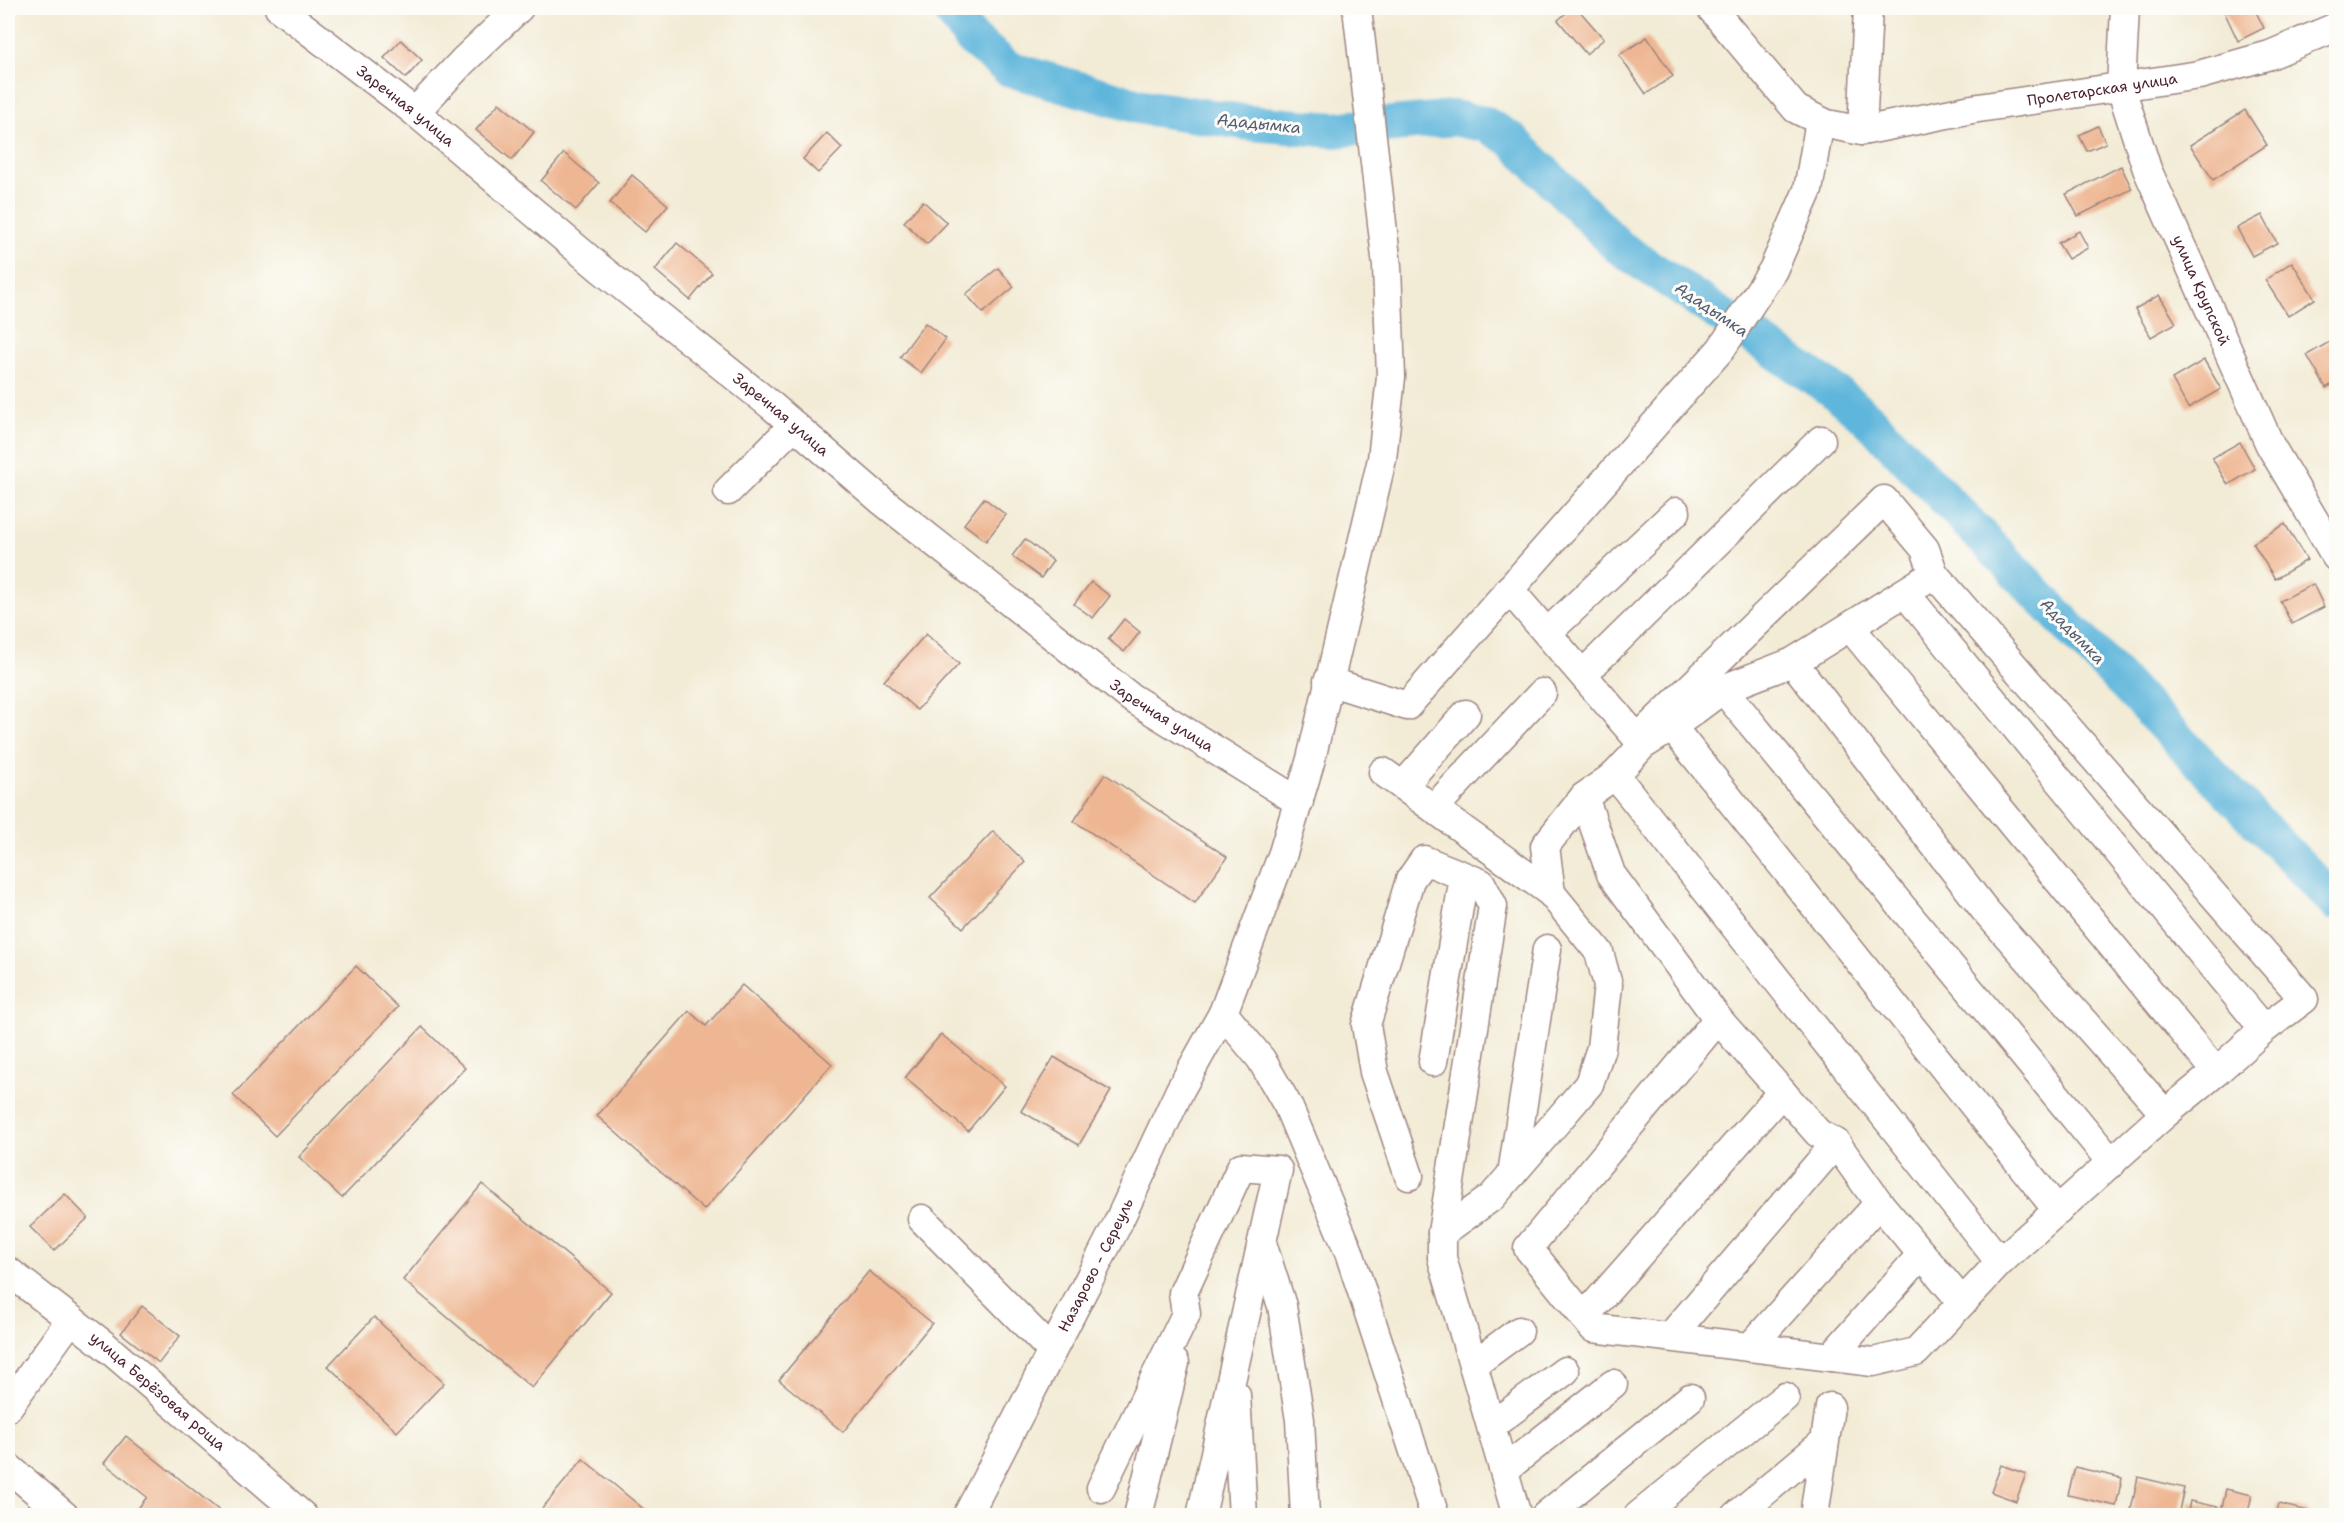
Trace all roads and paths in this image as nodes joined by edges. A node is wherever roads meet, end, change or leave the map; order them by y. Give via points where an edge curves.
1 (279, 8) edge
2 (519, 8) edge
3 (1357, 8) edge
4 (1711, 8) edge
5 (1868, 8) edge
6 (2125, 8) edge
7 (2337, 27) edge
8 (2121, 88) junction
9 (415, 112) junction
10 (1820, 121) junction
11 (1862, 131) junction
12 (794, 425) junction
13 (1821, 440) dead end
14 (728, 491) dead end
15 (1676, 512) dead end
16 (2337, 557) edge
17 (1934, 574) junction
18 (1509, 589) junction
19 (1905, 593) junction
20 (1850, 627) junction
21 (1547, 633) junction
22 (1792, 662) junction
23 (1583, 674) junction
24 (1328, 681) junction
25 (1723, 689) junction
26 (1542, 693) dead end
27 (1466, 714) dead end
28 (1672, 727) junction
29 (1641, 742) junction
30 (1615, 775) junction
31 (1584, 797) junction
32 (1299, 802) junction
33 (1434, 808) junction
34 (1464, 877) junction
35 (1551, 893) junction
36 (1547, 949) dead end
37 (1223, 1013) junction
38 (1718, 1020) junction
39 (2264, 1029) junction
40 (1433, 1062) dead end
41 (2216, 1072) junction
42 (1782, 1092) junction
43 (2165, 1114) junction
44 (1836, 1143) junction
45 (2112, 1163) junction
46 (1512, 1174) junction
47 (1409, 1176) dead end
48 (1879, 1203) junction
49 (2058, 1211) junction
50 (922, 1219) dead end
51 (1442, 1233) junction
52 (1261, 1242) junction
53 (1922, 1254) junction
54 (2000, 1262) junction
55 (8, 1271) edge
56 (1962, 1302) junction
57 (1282, 1306) junction
58 (1186, 1314) junction
59 (1584, 1317) junction
60 (71, 1319) junction
61 (1519, 1331) dead end
62 (1670, 1337) junction
63 (1750, 1347) junction
64 (1052, 1351) junction
65 (1831, 1357) junction
66 (1234, 1360) junction
67 (1473, 1365) junction
68 (1565, 1371) dead end
69 (1613, 1384) dead end
70 (1277, 1386) dead end
71 (1785, 1397) dead end
72 (1690, 1398) dead end
73 (8, 1407) edge
74 (1830, 1407) dead end
75 (1319, 1424) dead end
76 (1491, 1426) junction
77 (1824, 1442) junction
78 (8, 1467) edge
79 (1504, 1470) junction
80 (1101, 1488) dead end
81 (65, 1515) edge
82 (303, 1515) edge
83 (967, 1515) edge
84 (1138, 1515) edge
85 (1201, 1515) edge
86 (1243, 1515) edge
87 (1305, 1515) edge
88 (1311, 1515) edge
89 (1435, 1515) edge
90 (1517, 1515) edge
91 (1545, 1515) edge
92 (1638, 1515) edge
93 (1736, 1515) edge
94 (1814, 1515) edge

1 - 9 street, Заречная улица
2 - 9 street
3 - 24 street, Назарово - Сереуль via 1387,266 1391,376 1382,459
4 - 10 street via 1796,110
5 - 11 street
6 - 8 street, улица Крупской
7 - 8 street, Пролетарская улица via 2270,55 2199,75
8 - 11 street, Пролетарская улица via 1972,109
8 - 16 street, улица Крупской via 2147,169 2270,445
9 - 12 street, Заречная улица
10 - 11 street
10 - 18 street via 1808,190 1773,270 1721,349
12 - 14 street
12 - 32 street, Заречная улица via 881,500 1130,697
13 - 23 street
15 - 21 street
17 - 19 street
17 - 29 street via 1925,549 1884,500
17 - 39 street via 2304,999
18 - 21 street
18 - 24 street via 1407,706
19 - 20 street
19 - 39 street
20 - 22 street
20 - 41 street
21 - 23 street
22 - 25 street
22 - 43 street via 1984,909
23 - 29 street
24 - 32 street, Назарово - Сереуль
25 - 28 street
25 - 45 street
26 - 33 street
27 - 33 street via 1393,779
28 - 29 street
28 - 49 street
29 - 30 street
30 - 31 street
30 - 54 street
31 - 35 street via 1545,846
31 - 38 street via 1611,874
32 - 37 street, Назарово - Сереуль
33 - 35 street
34 - 40 street
34 - 47 street via 1424,860 1410,880 1366,1025 1374,1072
34 - 51 street via 1480,883 1493,906
35 - 46 street via 1599,952 1608,985 1601,1048 1589,1084
36 - 46 street
37 - 64 street, Назарово - Сереуль via 1180,1090
37 - 89 street via 1261,1059 1288,1106 1349,1252
38 - 42 street
38 - 59 street via 1528,1248
39 - 41 street
41 - 43 street
42 - 44 street via 1818,1133
42 - 59 street
43 - 45 street
44 - 48 street
44 - 62 street
45 - 49 street
46 - 51 street via 1492,1197
48 - 53 street
48 - 63 street
49 - 54 street
50 - 64 street
51 - 67 street via 1442,1258
52 - 57 street
52 - 58 street via 1278,1170 1240,1167 1183,1293
52 - 66 street
53 - 56 street
53 - 65 street
54 - 56 street
55 - 60 street, улица Берёзовая роща
56 - 65 street via 1916,1352 1873,1362
57 - 70 street
57 - 87 street via 1300,1420
58 - 80 street
58 - 84 street
59 - 62 street via 1593,1328
60 - 73 street
60 - 82 street, улица Берёзовая роща
61 - 67 street
62 - 63 street
63 - 65 street
64 - 83 street, Назарово - Сереуль
66 - 85 street
66 - 86 street
67 - 76 street
68 - 76 street
69 - 79 street
71 - 92 street
72 - 91 street
74 - 77 street
75 - 88 street
76 - 79 street
77 - 93 street
77 - 94 street
78 - 81 street
79 - 90 street

